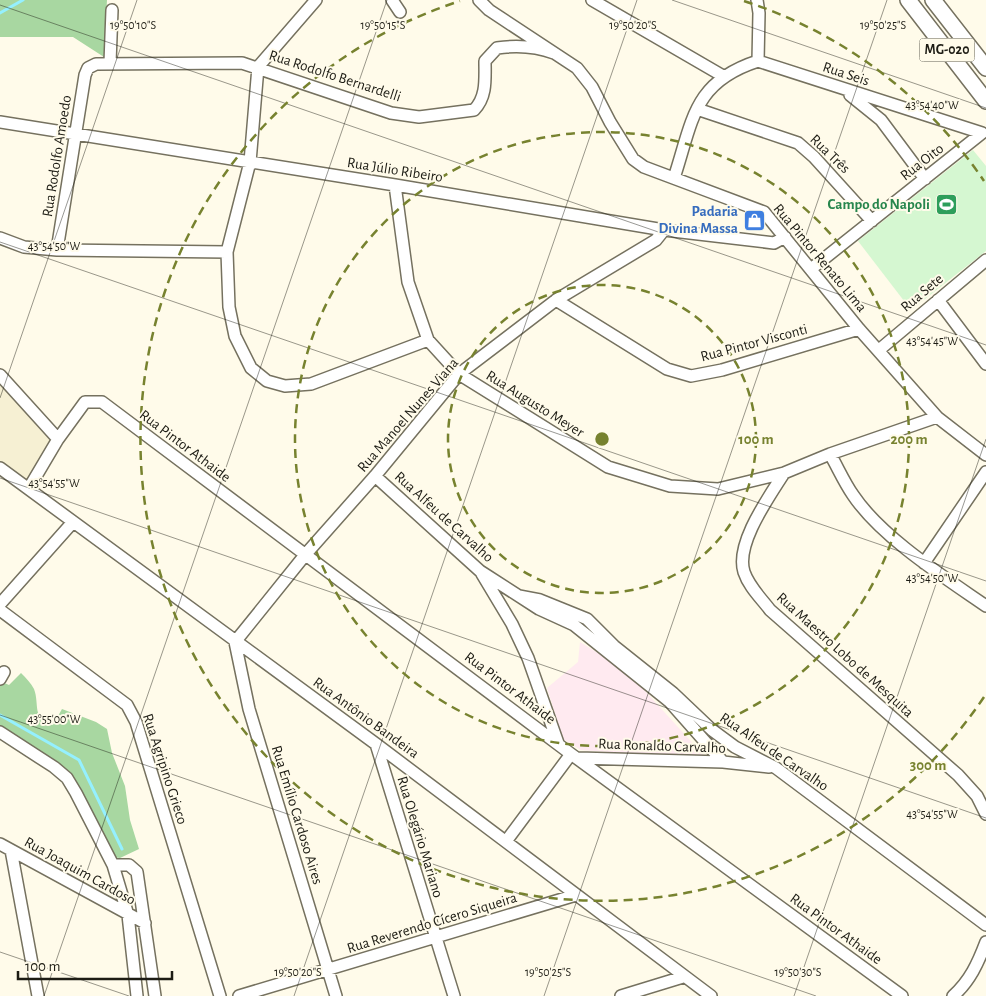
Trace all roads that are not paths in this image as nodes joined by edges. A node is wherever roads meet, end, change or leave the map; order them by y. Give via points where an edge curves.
1 (316, 0) edge
2 (392, 0) edge
3 (479, 0) edge
4 (588, 0) edge
5 (757, 0) edge
6 (908, 0) edge
7 (934, 0) edge
8 (112, 10) dead end
9 (400, 12) dead end
10 (554, 53) junction
11 (758, 61) junction
12 (110, 63) junction
13 (258, 67) junction
14 (88, 68) joint
15 (986, 68) edge
16 (723, 76) junction
17 (841, 89) junction
18 (986, 101) edge
19 (697, 109) junction
20 (0, 122) edge
21 (76, 134) junction
22 (984, 136) edge
23 (250, 162) junction
24 (674, 178) junction
25 (925, 179) junction
26 (395, 184) junction
27 (872, 221) junction
28 (664, 230) junction
29 (0, 238) edge
30 (784, 238) junction
31 (56, 250) junction
32 (227, 252) junction
33 (986, 260) edge
34 (811, 269) junction
35 (556, 300) junction
36 (938, 300) junction
37 (859, 329) junction
38 (428, 340) junction
39 (879, 350) junction
40 (986, 364) edge
41 (460, 374) junction
42 (0, 375) edge
43 (937, 417) junction
44 (54, 435) junction
45 (830, 454) junction
46 (986, 455) edge
47 (0, 468) edge
48 (986, 472) edge
49 (784, 474) junction
50 (376, 476) junction
51 (30, 488) junction
52 (73, 522) junction
53 (305, 555) junction
54 (924, 563) junction
55 (480, 571) junction
56 (519, 596) junction
57 (0, 604) edge
58 (986, 606) edge
59 (0, 610) edge
60 (235, 642) junction
61 (0, 732) edge
62 (558, 743) junction
63 (376, 744) junction
64 (574, 756) junction
65 (723, 762) junction
66 (776, 768) junction
67 (986, 814) edge
68 (507, 840) junction
69 (0, 844) edge
70 (11, 850) junction
71 (113, 865) junction
72 (576, 895) junction
73 (128, 915) junction
74 (145, 923) junction
75 (986, 926) edge
76 (435, 938) junction
77 (986, 942) edge
78 (328, 970) junction
79 (683, 977) junction
80 (38, 996) edge
81 (136, 996) edge
82 (155, 996) edge
83 (220, 996) edge
84 (239, 996) edge
85 (336, 996) edge
86 (454, 996) edge
87 (621, 996) edge
88 (711, 996) edge
89 (902, 996) edge
90 (953, 996) edge

1 - 13 street
2 - 9 street
3 - 10 street, Rua Pintor Renato Lima
4 - 16 street
5 - 11 street
6 - 18 highway, MG-020
7 - 15 highway, MG-020
8 - 12 street
10 - 13 street, Rua Rodolfo Bernardelli via 538,47 497,48 485,61 485,89 474,110 419,117 391,113
10 - 24 street, Rua Pintor Renato Lima via 577,68 592,86 633,159 644,167
11 - 16 street
11 - 17 street, Rua Seis
12 - 13 street, Rua Rodolfo Bernardelli via 242,63
12 - 14 street, Rua Rodolfo Bernardelli
13 - 23 street
14 - 21 street, Rua Rodolfo Amoedo
16 - 19 street via 708,90
17 - 22 street, Rua Seis
17 - 25 street via 880,120
19 - 24 street
19 - 27 street, Rua Três via 798,144 814,157
20 - 21 street, Rua Júlio Ribeiro
21 - 23 street, Rua Júlio Ribeiro
21 - 31 street, Rua Rodolfo Amoedo
22 - 25 street, Rua Oito
23 - 26 street, Rua Júlio Ribeiro
23 - 32 street
24 - 30 street, Rua Pintor Renato Lima via 764,212
25 - 27 street, Rua Oito
26 - 28 street, Rua Júlio Ribeiro
26 - 38 street via 408,282
27 - 34 street, Rua Oito
28 - 30 street, Rua Júlio Ribeiro via 774,244
28 - 35 street, Rua Manoel Nunes Viana via 656,240
29 - 31 street via 24,247
30 - 34 street, Rua Pintor Renato Lima
31 - 32 street
32 - 38 street via 229,307 235,336 251,368 267,381 285,386 311,384
33 - 36 street, Rua Sete
34 - 37 street, Rua Pintor Renato Lima
35 - 37 street, Rua Pintor Visconti via 667,369 691,376 722,370
35 - 41 street, Rua Manoel Nunes Viana
36 - 39 street, Rua Sete
36 - 40 street
37 - 39 street, Rua Pintor Renato Lima
38 - 41 street, Rua Augusto Meyer
39 - 43 street, Rua Pintor Renato Lima
41 - 49 street, Rua Augusto Meyer via 608,467 633,476 670,486 718,489
41 - 50 street, Rua Manoel Nunes Viana
42 - 44 street
43 - 45 street, Rua Augusto Meyer
43 - 46 street, Rua Pintor Renato Lima
44 - 51 street
44 - 53 street, Rua Pintor Athaide via 85,402 102,402
45 - 49 street, Rua Augusto Meyer
45 - 54 street via 853,496 884,530
47 - 51 street, Rua Antônio Bandeira
48 - 54 street
49 - 67 street, Rua Maestro Lobo de Mesquita via 743,551 743,570 750,586 770,610 958,775 977,796
50 - 53 street, Rua Manoel Nunes Viana
50 - 55 street, Rua Alfeu de Carvalho
51 - 52 street, Rua Antônio Bandeira
52 - 57 street
52 - 60 street, Rua Antônio Bandeira
53 - 60 street, Rua Manoel Nunes Viana
53 - 62 street, Rua Pintor Athaide
54 - 58 street
55 - 56 street, Rua Alfeu de Carvalho
55 - 62 street via 528,658
56 - 65 street, Rua Alfeu de Carvalho via 592,638 670,702
56 - 66 street, Rua Alfeu de Carvalho via 540,600 587,619 712,730 735,747
59 - 83 street, Rua Agripino Grieco via 127,705 136,722
60 - 63 street, Rua Antônio Bandeira
60 - 78 street, Rua Emílio Cardoso Aires via 249,709
61 - 71 street via 67,778
62 - 64 street, Rua Pintor Athaide
63 - 68 street, Rua Antônio Bandeira
63 - 76 street, Rua Olegário Mariano
64 - 65 street, Rua Ronaldo Carvalho
64 - 68 street
64 - 89 street, Rua Pintor Athaide
65 - 66 street, Rua Ronaldo Carvalho
66 - 75 street, Rua Alfeu de Carvalho
68 - 72 street, Rua Antônio Bandeira
69 - 70 street, Rua Joaquim Cardoso
70 - 73 street, Rua Joaquim Cardoso
70 - 80 street
71 - 73 street
71 - 74 street via 129,866 138,872
72 - 76 street, Rua Reverendo Cícero Siqueira
72 - 79 street, Rua Antônio Bandeira
73 - 74 street, Rua Joaquim Cardoso
73 - 81 street
74 - 82 street
76 - 78 street, Rua Reverendo Cícero Siqueira
76 - 86 street, Rua Olegário Mariano
77 - 90 street via 976,968 964,987
78 - 84 street, Rua Reverendo Cícero Siqueira
78 - 85 street, Rua Emílio Cardoso Aires
79 - 87 street
79 - 88 street, Rua Antônio Bandeira

